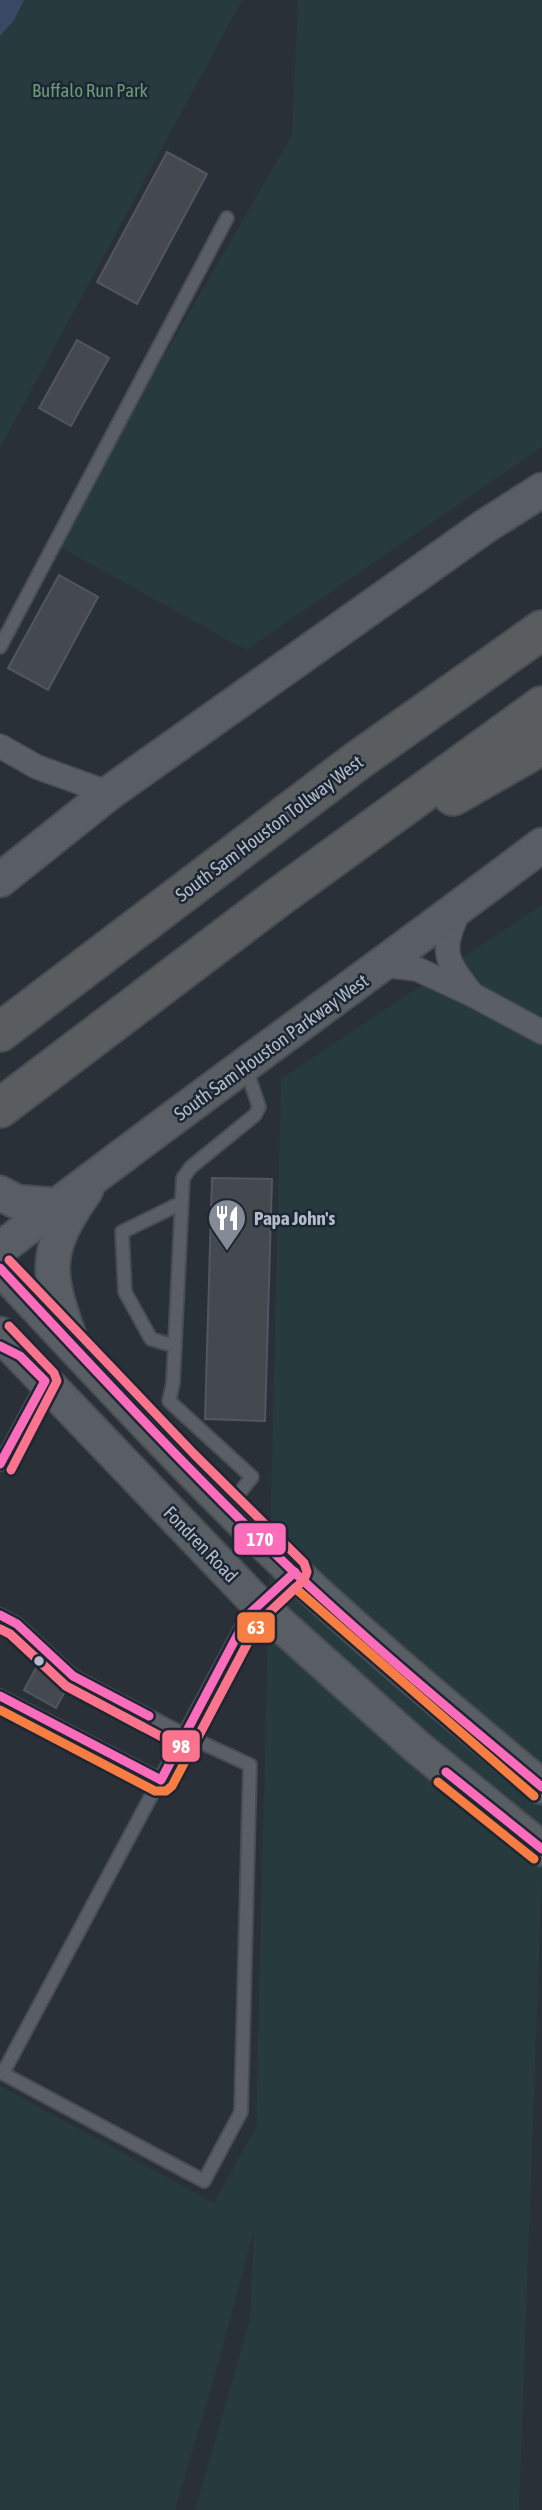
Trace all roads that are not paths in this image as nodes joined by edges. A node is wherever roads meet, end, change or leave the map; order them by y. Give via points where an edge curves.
1 (227, 218) dead end
2 (542, 490) edge
3 (542, 629) edge
4 (0, 647) edge
5 (542, 706) edge
6 (542, 745) edge
7 (0, 746) edge
8 (109, 793) junction
9 (542, 845) edge
10 (0, 880) edge
11 (276, 899) junction
12 (461, 906) junction
13 (383, 965) junction
14 (473, 995) junction
15 (0, 1032) edge
16 (542, 1032) edge
17 (245, 1066) junction
18 (0, 1108) edge
19 (97, 1175) junction
20 (0, 1193) edge
21 (181, 1202) junction
22 (55, 1205) junction
23 (0, 1249) edge
24 (0, 1268) edge
25 (72, 1344) junction
26 (7, 1345) edge
27 (175, 1346) junction
28 (45, 1381) junction
29 (156, 1411) junction
30 (0, 1464) edge
31 (295, 1572) junction
32 (259, 1605) junction
33 (0, 1615) edge
34 (0, 1696) edge
35 (185, 1735) junction
36 (161, 1780) junction
37 (542, 1787) edge
38 (542, 1849) edge
39 (2, 2072) edge

1 - 4 lane
2 - 8 main road
3 - 15 highway, South Sam Houston Tollway West via 357,761
5 - 11 highway
6 - 11 highway
7 - 8 street via 37,767
8 - 10 main road
9 - 12 main road, South Sam Houston Parkway West
11 - 18 highway
12 - 13 main road, South Sam Houston Parkway West
12 - 14 street via 449,933 447,960
13 - 14 street via 417,969
13 - 17 main road, South Sam Houston Parkway West
14 - 16 street
17 - 19 main road, South Sam Houston Parkway West
17 - 21 lane via 259,1107 256,1115 191,1167 183,1178
19 - 22 main road, South Sam Houston Parkway West
19 - 25 main road via 69,1214 52,1256 55,1297
20 - 22 main road via 17,1202
21 - 27 lane
21 - 27 lane via 122,1232 125,1292 151,1339
22 - 23 main road, South Sam Houston Parkway West
24 - 25 main road
25 - 29 main road
26 - 28 main road, Fondren Road
27 - 29 lane via 173,1383
28 - 30 lane
28 - 32 main road, Fondren Road
29 - 31 main road via 228,1506
31 - 32 main road
31 - 37 main road
32 - 35 lane via 248,1615
32 - 38 main road, Fondren Road via 415,1746
33 - 35 lane via 17,1624 73,1676
34 - 36 lane
35 - 36 lane
35 - 39 lane via 250,1765 241,2112 204,2181
36 - 39 lane

